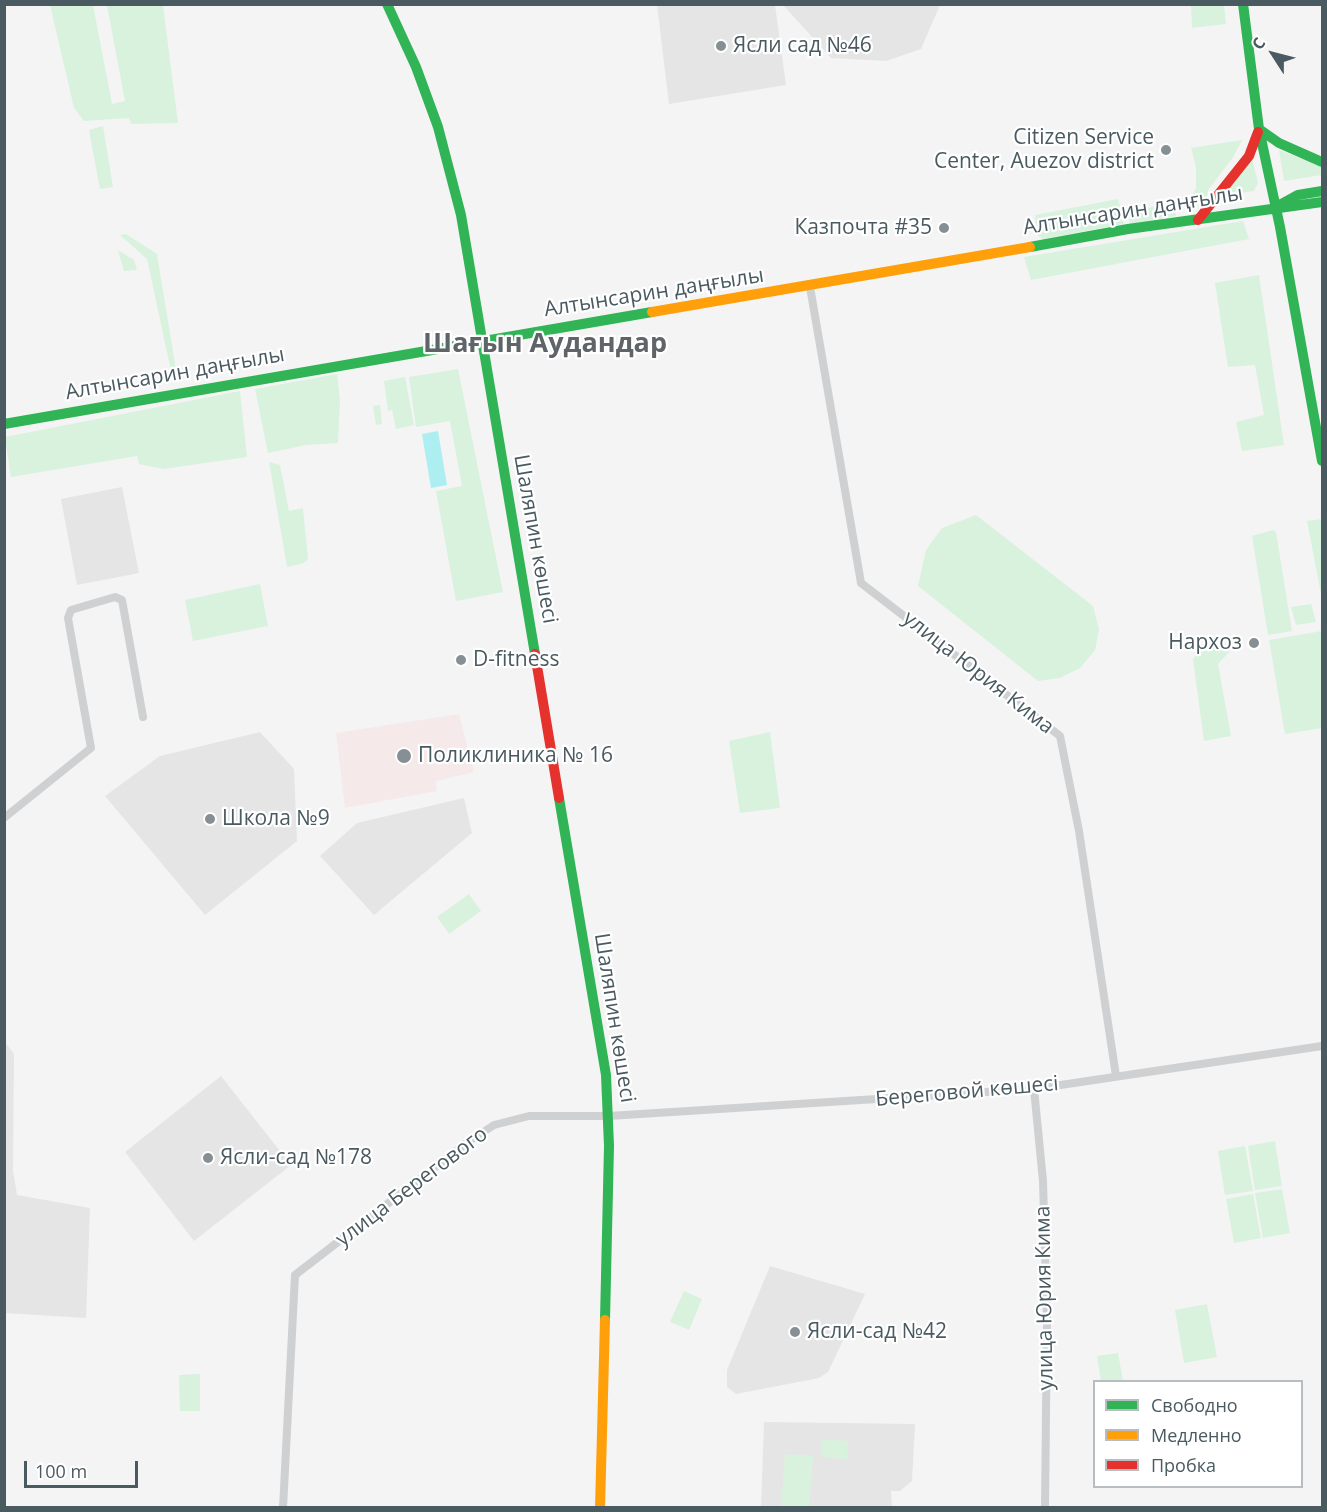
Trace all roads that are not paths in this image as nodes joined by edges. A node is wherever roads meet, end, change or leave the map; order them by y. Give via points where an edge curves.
1 (387, 4) edge
2 (1244, 4) edge
3 (1259, 129) junction
4 (1323, 162) edge
5 (1323, 191) edge
6 (1323, 202) edge
7 (1275, 208) junction
8 (1198, 220) junction
9 (810, 287) junction
10 (480, 341) junction
11 (4, 424) edge
12 (1323, 461) edge
13 (143, 717) dead end
14 (4, 818) edge
15 (1323, 1046) edge
16 (1116, 1076) junction
17 (1034, 1089) junction
18 (609, 1116) junction
19 (284, 1508) edge
20 (600, 1508) edge
21 (1045, 1508) edge

1 - 10 main road, Шаляпин көшесі via 421,79 452,174
2 - 3 main road
3 - 4 main road via 1279,143
3 - 7 main road
3 - 8 main road via 1249,156
5 - 7 main road via 1298,195
6 - 7 main road, Алтынсарин даңғылы
7 - 8 main road, Алтынсарин даңғылы
7 - 12 main road
8 - 9 main road, Алтынсарин даңғылы via 1128,229
9 - 10 main road, Алтынсарин даңғылы
9 - 16 street, улица Юрия Кима via 861,583 1060,736 1079,831
10 - 11 main road, Алтынсарин даңғылы
10 - 18 main road, Шаляпин көшесі via 606,1075
13 - 14 street via 122,600 115,597 71,610 68,618 91,748
15 - 16 street, Береговой көшесі
16 - 17 street, Береговой көшесі
17 - 18 street, Береговой көшесі
17 - 21 street, улица Юрия Кима via 1043,1181 1047,1320
18 - 19 street, улица Берегового via 529,1116 494,1125 295,1275
18 - 20 main road, Шаляпин көшесі

